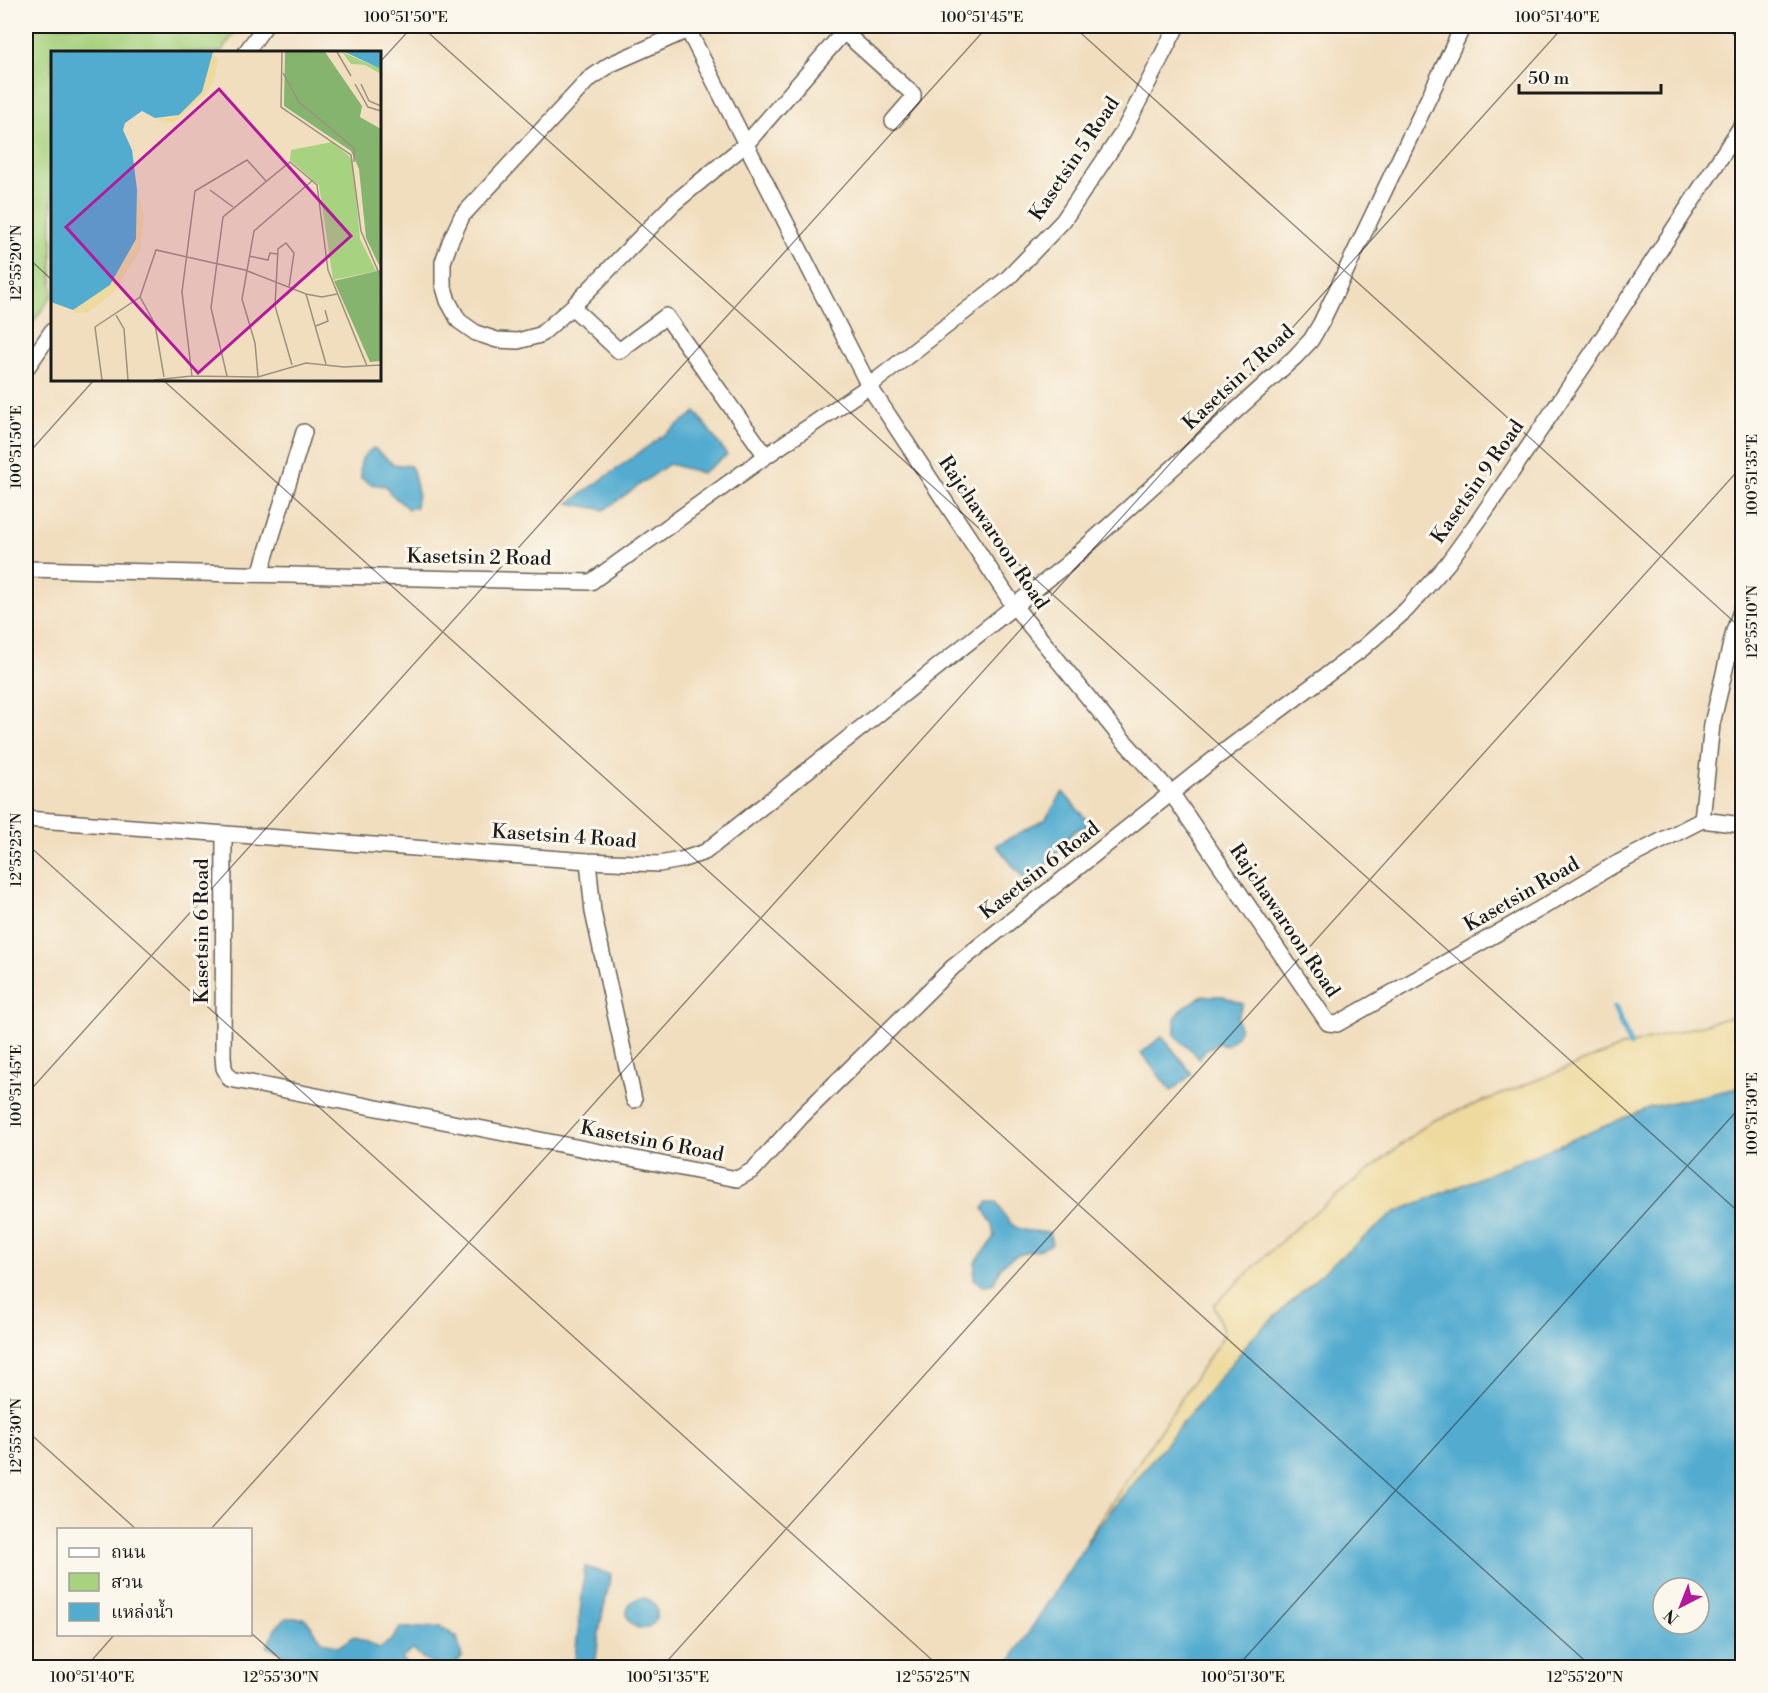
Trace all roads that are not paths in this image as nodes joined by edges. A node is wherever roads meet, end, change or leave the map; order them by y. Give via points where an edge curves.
1 (265, 26) edge
2 (1177, 26) edge
3 (1462, 26) edge
4 (687, 28) edge
5 (847, 29) edge
6 (247, 51) edge
7 (892, 121) dead end
8 (1743, 125) edge
9 (746, 144) junction
10 (572, 307) junction
11 (51, 332) edge
12 (26, 369) edge
13 (869, 386) junction
14 (304, 432) dead end
15 (766, 456) junction
16 (26, 569) edge
17 (260, 574) junction
18 (1014, 606) junction
19 (1743, 608) edge
20 (1172, 794) junction
21 (26, 819) edge
22 (1702, 820) junction
23 (1743, 825) edge
24 (224, 834) junction
25 (588, 861) junction
26 (1328, 1023) joint
27 (634, 1100) dead end

1 - 6 street
2 - 13 street, Kasetsin 5 Road via 1123,132 1062,221 1008,278
3 - 18 street, Kasetsin 7 Road via 1311,340 1067,564
4 - 9 street, Rajchawaroon Road
4 - 10 street via 611,64 588,80 462,216 450,242 443,262 448,302 459,321 476,333 518,341 540,334
5 - 7 street via 913,94
5 - 9 street
8 - 20 street, Kasetsin 9 Road via 1447,564 1406,610 1363,648
9 - 10 street via 674,203
9 - 13 street, Rajchawaroon Road
10 - 15 street via 619,351 666,316
11 - 12 street
13 - 15 street, Kasetsin 2 Road
13 - 18 street, Rajchawaroon Road
14 - 17 street
15 - 17 street, Kasetsin 2 Road via 591,582
16 - 17 street, Kasetsin 2 Road
18 - 20 street, Rajchawaroon Road
18 - 25 street, Kasetsin 4 Road via 705,852 659,864
19 - 22 street via 1712,724
20 - 24 street, Kasetsin 6 Road via 953,967 753,1170 737,1179 230,1079 223,1056
20 - 26 street, Rajchawaroon Road
21 - 24 street, Kasetsin 4 Road
22 - 23 street
22 - 26 street, Kasetsin Road via 1612,866 1337,1024
24 - 25 street, Kasetsin 4 Road
25 - 27 street via 592,912

